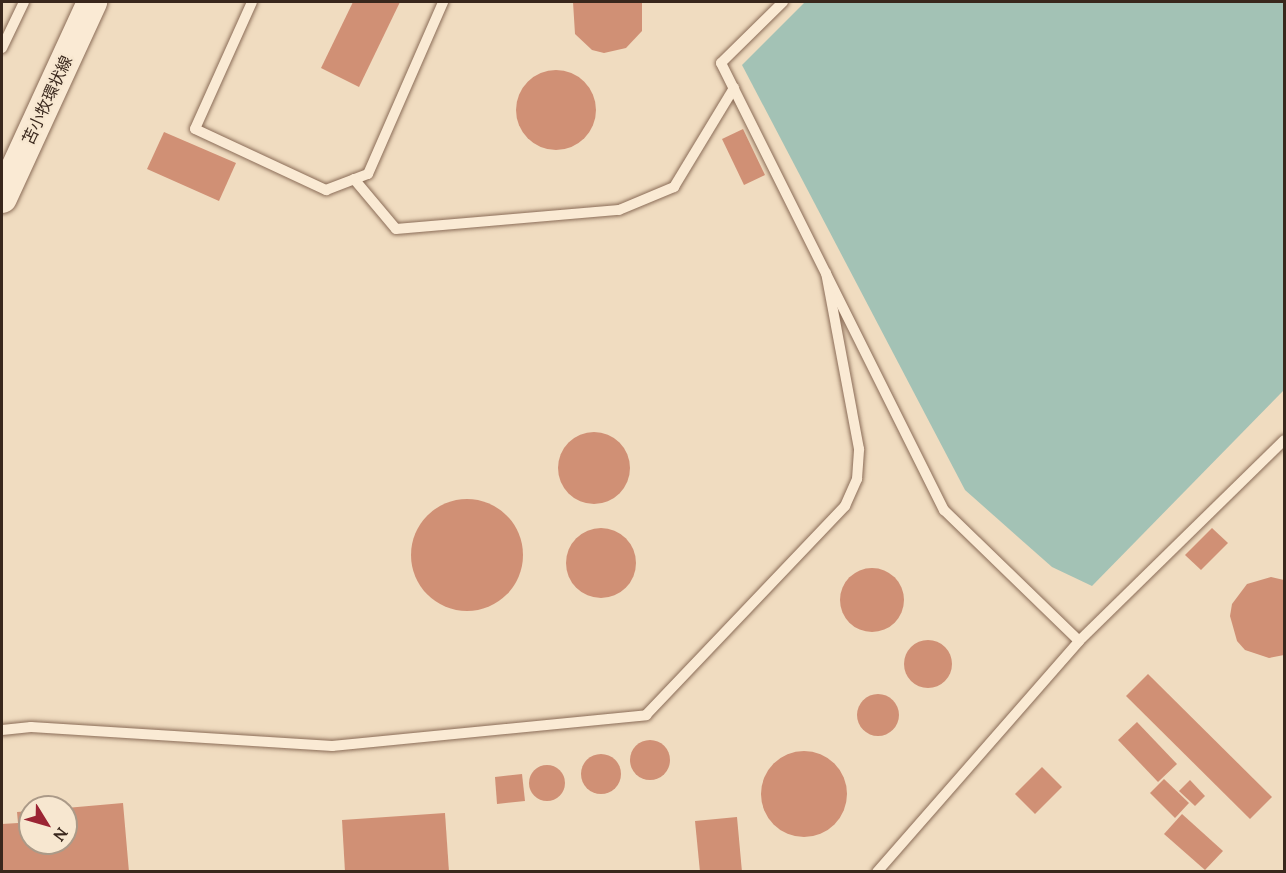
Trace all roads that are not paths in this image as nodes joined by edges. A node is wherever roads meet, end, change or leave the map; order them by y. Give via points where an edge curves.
1 (24, 2) edge
2 (92, 2) edge
3 (252, 2) edge
4 (443, 2) edge
5 (783, 2) edge
6 (2, 48) edge
7 (734, 88) junction
8 (354, 179) junction
9 (2, 198) edge
10 (826, 273) junction
11 (1284, 440) edge
12 (1079, 641) junction
13 (2, 730) edge
14 (877, 872) edge

1 - 6 lane
2 - 9 main road, 苫小牧環状線
3 - 8 lane via 195,129 326,190
4 - 8 lane via 368,174
5 - 7 lane via 721,63
7 - 8 lane via 674,187 619,210 396,229
7 - 10 lane
10 - 12 lane via 944,510
10 - 13 lane via 859,449 857,479 845,506 646,715 332,746 31,727
11 - 12 lane
12 - 14 lane

